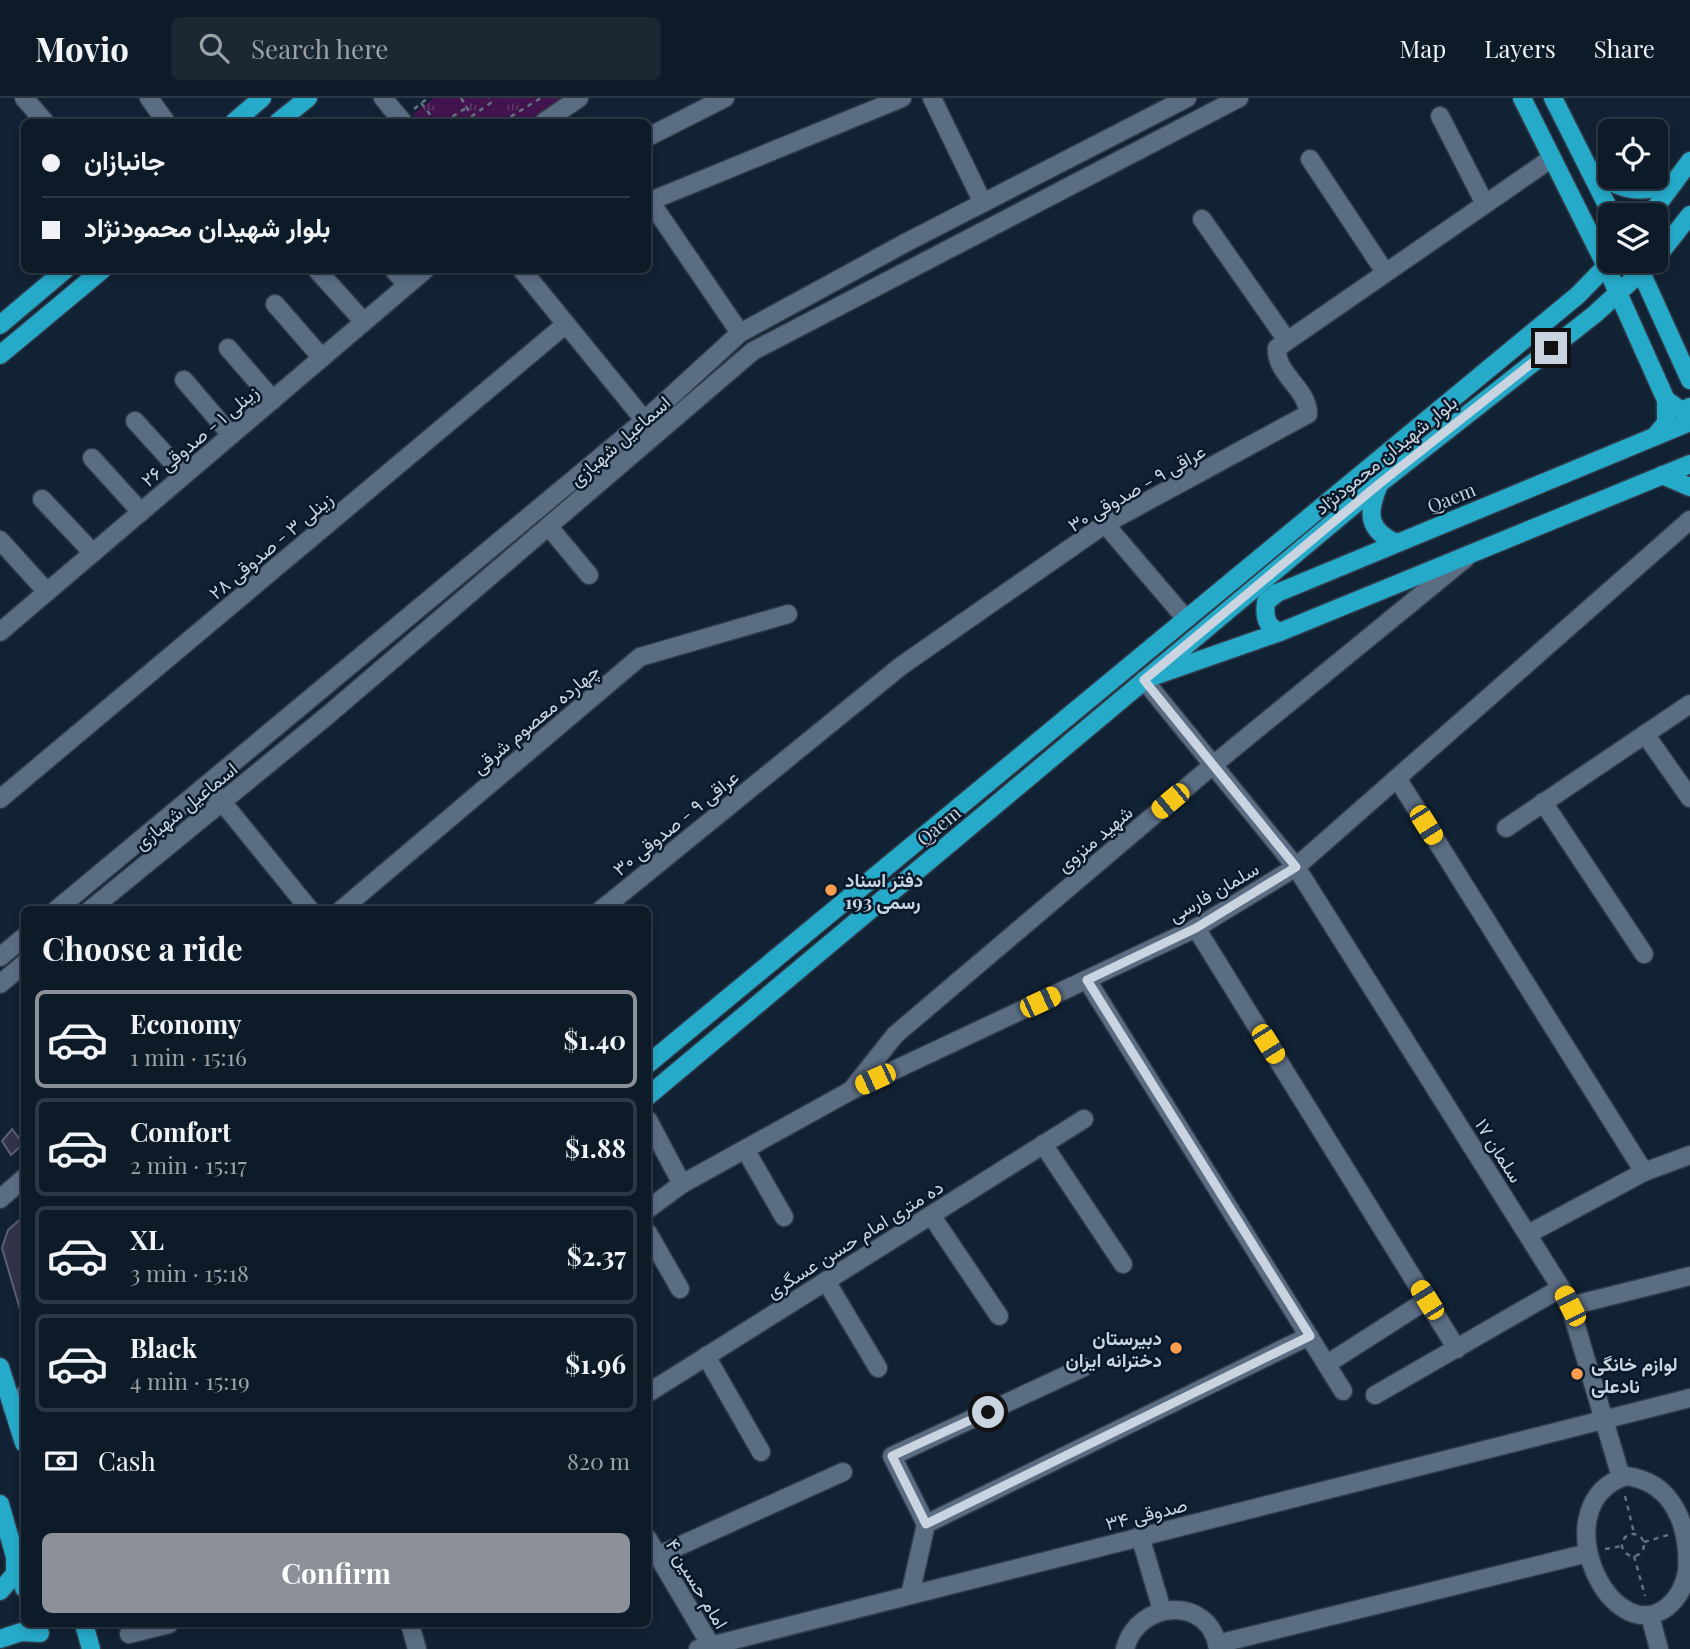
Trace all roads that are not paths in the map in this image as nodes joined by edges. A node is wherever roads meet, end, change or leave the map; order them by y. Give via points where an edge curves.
1 (24, 98) edge
2 (149, 98) edge
3 (262, 98) edge
4 (308, 98) edge
5 (383, 98) edge
6 (579, 98) edge
7 (725, 98) edge
8 (902, 98) edge
9 (932, 98) edge
10 (1187, 98) edge
11 (1239, 98) edge
12 (1522, 98) edge
13 (1553, 98) edge
14 (1440, 116) dead end
15 (42, 119) edge
16 (164, 119) edge
17 (238, 119) edge
18 (282, 119) edge
19 (400, 119) edge
20 (548, 119) edge
21 (651, 135) edge
22 (1552, 158) junction
23 (1310, 159) dead end
24 (1690, 161) edge
25 (1588, 169) junction
26 (1673, 184) junction
27 (651, 200) edge
28 (983, 203) junction
29 (1606, 203) edge
30 (1659, 203) edge
31 (651, 204) edge
32 (1485, 204) junction
33 (1690, 215) edge
34 (1202, 219) dead end
35 (1668, 240) edge
36 (1598, 244) edge
37 (1385, 272) junction
38 (61, 273) edge
39 (98, 273) edge
40 (320, 273) edge
41 (397, 273) edge
42 (421, 273) edge
43 (524, 273) edge
44 (1599, 273) edge
45 (1611, 273) edge
46 (1637, 273) edge
47 (1651, 273) edge
48 (407, 285) junction
49 (1618, 293) junction
50 (275, 304) dead end
51 (364, 322) junction
52 (566, 324) junction
53 (0, 325) edge
54 (740, 333) junction
55 (1286, 340) junction
56 (228, 348) dead end
57 (0, 355) edge
58 (322, 358) junction
59 (184, 380) dead end
60 (1690, 380) edge
61 (272, 400) junction
62 (1666, 400) junction
63 (1690, 407) edge
64 (645, 420) junction
65 (135, 421) dead end
66 (1690, 422) edge
67 (231, 435) junction
68 (657, 435) junction
69 (1656, 435) junction
70 (92, 458) dead end
71 (1690, 464) edge
72 (184, 475) junction
73 (1662, 475) junction
74 (1379, 484) junction
75 (1690, 487) edge
76 (42, 499) dead end
77 (141, 512) junction
78 (1690, 520) edge
79 (1105, 524) junction
80 (549, 527) junction
81 (0, 540) edge
82 (1396, 542) junction
83 (1474, 552) junction
84 (93, 553) junction
85 (589, 575) dead end
86 (47, 592) junction
87 (788, 614) dead end
88 (1186, 619) junction
89 (1, 629) edge
90 (1280, 632) junction
91 (1125, 670) joint
92 (1144, 680) junction
93 (1690, 704) edge
94 (1645, 734) junction
95 (1213, 765) junction
96 (1397, 778) junction
97 (207, 784) junction
98 (1690, 797) edge
99 (0, 799) edge
100 (222, 802) junction
101 (1544, 802) junction
102 (1506, 828) dead end
103 (1296, 867) junction
104 (61, 906) edge
105 (95, 906) edge
106 (307, 906) edge
107 (346, 906) edge
108 (606, 906) edge
109 (1196, 928) junction
110 (21, 940) edge
111 (1644, 954) dead end
112 (0, 957) edge
113 (21, 966) edge
114 (1087, 980) junction
115 (0, 984) edge
116 (651, 1062) edge
117 (852, 1090) junction
118 (651, 1093) edge
119 (1084, 1119) dead end
120 (651, 1126) edge
121 (1043, 1144) junction
122 (745, 1149) junction
123 (1690, 1155) edge
124 (1644, 1172) junction
125 (21, 1181) edge
126 (682, 1184) junction
127 (0, 1199) edge
128 (651, 1207) edge
129 (931, 1215) junction
130 (784, 1217) dead end
131 (1528, 1234) junction
132 (651, 1238) edge
133 (1123, 1264) dead end
134 (1690, 1276) edge
135 (826, 1280) junction
136 (1561, 1288) junction
137 (680, 1289) dead end
138 (1427, 1300) junction
139 (1570, 1306) junction
140 (999, 1316) dead end
141 (1310, 1336) junction
142 (1457, 1349) junction
143 (706, 1356) junction
144 (1327, 1364) junction
145 (0, 1367) edge
146 (1084, 1367) dead end
147 (878, 1368) dead end
148 (651, 1391) edge
149 (1343, 1391) dead end
150 (1375, 1395) dead end
151 (1690, 1398) edge
152 (18, 1400) edge
153 (1605, 1419) junction
154 (21, 1422) edge
155 (761, 1452) dead end
156 (843, 1472) dead end
157 (1622, 1477) junction
158 (0, 1504) edge
159 (926, 1524) junction
160 (1688, 1530) edge
161 (7, 1531) junction
162 (1140, 1536) junction
163 (21, 1540) edge
164 (651, 1545) edge
165 (1588, 1553) junction
166 (657, 1556) junction
167 (15, 1561) junction
168 (21, 1579) edge
169 (0, 1591) edge
170 (910, 1595) junction
171 (1162, 1610) junction
172 (1650, 1616) junction
173 (85, 1627) edge
174 (157, 1627) edge
175 (411, 1627) edge
176 (40, 1633) edge
177 (129, 1634) dead end
178 (0, 1639) edge
179 (1218, 1646) edge
180 (707, 1648) edge
181 (91, 1649) edge
182 (417, 1649) edge
183 (1125, 1649) edge
184 (1659, 1649) edge

1 - 15 street
2 - 16 street
3 - 17 main road
4 - 18 main road
5 - 19 street
6 - 20 street
7 - 21 street
8 - 27 street
9 - 28 street
10 - 28 street, اسماعیل شهبازی
11 - 68 street, اسماعیل شهبازی via 754,351
12 - 22 main road
13 - 25 main road
14 - 32 street
22 - 32 street
22 - 36 main road
23 - 37 street
24 - 26 main road
25 - 26 main road via 1630,191
25 - 29 main road
26 - 30 main road
28 - 54 street, اسماعیل شهبازی
31 - 54 street
32 - 37 street
33 - 35 main road, بلوار شهیدان محمودنژاد
34 - 55 street
37 - 55 street
38 - 53 main road
39 - 57 main road
40 - 51 street
41 - 48 street
42 - 48 street, زینلی ۱ - صدوقی ۲۶
43 - 52 street
44 - 88 main road, بلوار شهیدان محمودنژاد via 1578,295
45 - 49 main road
46 - 49 main road, بلوار شهیدان محمودنژاد
47 - 60 main road
48 - 51 street, زینلی ۱ - صدوقی ۲۶
49 - 62 main road
49 - 74 main road, بلوار شهیدان محمودنژاد
50 - 58 street
51 - 58 street, زینلی ۱ - صدوقی ۲۶
52 - 64 street
52 - 99 street, زینلی ۳ - صدوقی ۲۸
54 - 64 street, اسماعیل شهبازی
55 - 79 street, عراقی ۹ - صدوقی ۳۰ via 1277,348 1279,362 1308,403 1308,414
56 - 61 street
58 - 61 street, زینلی ۱ - صدوقی ۲۶
59 - 67 street
61 - 67 street, زینلی ۱ - صدوقی ۲۶
62 - 63 main road via 1682,411
62 - 69 main road via 1666,423
64 - 68 street
64 - 97 street, اسماعیل شهبازی
65 - 72 street
66 - 69 main road, Qaem
67 - 72 street, زینلی ۱ - صدوقی ۲۶
68 - 80 street, اسماعیل شهبازی
69 - 82 main road, Qaem
70 - 77 street
71 - 73 main road, Qaem
72 - 77 street, زینلی ۱ - صدوقی ۲۶
73 - 75 main road
73 - 83 main road, Qaem
74 - 82 main road via 1371,504 1372,525
74 - 92 main road, بلوار شهیدان محمودنژاد
76 - 84 street
77 - 84 street, زینلی ۱ - صدوقی ۲۶
78 - 96 street, سلمان فارسی
79 - 88 street
79 - 108 street, عراقی ۹ - صدوقی ۳۰ via 901,666
80 - 85 street
80 - 100 street, اسماعیل شهبازی
81 - 86 street
82 - 90 main road, Qaem via 1277,593 1266,603 1264,617 1271,629
83 - 90 main road, Qaem
83 - 95 street, شهید منزوی
84 - 86 street, زینلی ۱ - صدوقی ۲۶
86 - 89 street, زینلی ۱ - صدوقی ۲۶
87 - 107 street, چهارده معصوم شرقی via 639,657
88 - 91 main road, بلوار شهیدان محمودنژاد
90 - 92 main road, Qaem
91 - 116 main road, Qaem
92 - 95 street, سلمان ۱۷
92 - 118 main road, Qaem
93 - 94 street
94 - 98 street
94 - 101 street
95 - 103 street, سلمان ۱۷
95 - 117 street, شهید منزوی via 895,1035
96 - 103 street, سلمان فارسی
96 - 124 street
97 - 100 street
97 - 104 street, اسماعیل شهبازی
100 - 105 street, اسماعیل شهبازی
100 - 106 street
101 - 102 street
101 - 111 street
103 - 109 street, سلمان فارسی
103 - 131 street, سلمان ۱۷
109 - 114 street, سلمان فارسی
109 - 138 street
110 - 112 street
113 - 115 street
114 - 117 street, سلمان فارسی
114 - 141 street
117 - 122 street, سلمان فارسی
119 - 121 street, ده متری امام حسن عسگری
120 - 126 street
121 - 129 street, ده متری امام حسن عسگری
121 - 133 street
122 - 126 street, سلمان فارسی
122 - 130 street
123 - 124 street
124 - 131 street
125 - 127 street
126 - 128 street
129 - 135 street, ده متری امام حسن عسگری
129 - 140 street
131 - 136 street, سلمان ۱۷
132 - 137 street
134 - 139 street
135 - 143 street, ده متری امام حسن عسگری
135 - 147 street
136 - 139 street, سلمان ۱۷
136 - 142 street
138 - 142 street
138 - 144 street
139 - 153 street, سلمان ۱۷
141 - 144 street
141 - 159 street
142 - 150 street
143 - 148 street, ده متری امام حسن عسگری
143 - 155 street
144 - 149 street
145 - 152 main road
146 - 159 street via 892,1456
151 - 153 street, صدوقی ۳۴
152 - 154 main road
153 - 157 street, سلمان ۱۷
153 - 162 street, صدوقی ۳۴
156 - 166 street
157 - 160 street via 1657,1484
157 - 165 street via 1598,1492 1591,1505 1586,1521
158 - 161 main road
159 - 170 street
160 - 172 street via 1683,1587 1667,1607
161 - 163 main road
161 - 167 main road
162 - 170 street, صدوقی ۳۴
162 - 171 street
164 - 166 street, امام حسین ۴
165 - 172 street via 1612,1601 1634,1615
165 - 179 street
166 - 180 street, امام حسین ۴
167 - 168 main road
167 - 169 main road via 15,1574
170 - 180 street, صدوقی ۳۴
171 - 179 street via 1191,1614 1208,1626
171 - 183 street via 1136,1625
172 - 184 street
173 - 181 main road
174 - 177 street
175 - 182 street
176 - 178 main road via 21,1632

